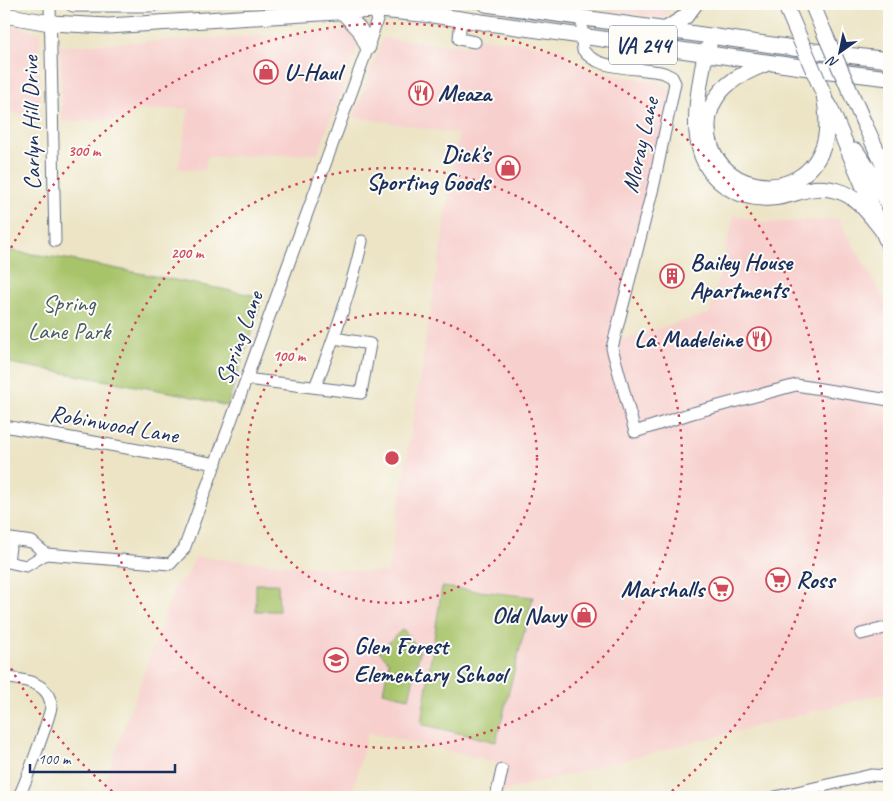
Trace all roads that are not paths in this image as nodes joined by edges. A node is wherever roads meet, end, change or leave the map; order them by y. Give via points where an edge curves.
1 (50, 4) edge
2 (72, 4) edge
3 (152, 4) edge
4 (486, 4) edge
5 (695, 4) edge
6 (785, 4) edge
7 (815, 5) edge
8 (380, 7) edge
9 (342, 11) junction
10 (4, 15) edge
11 (583, 18) junction
12 (461, 19) junction
13 (50, 23) junction
14 (666, 30) junction
15 (581, 36) junction
16 (720, 38) junction
17 (476, 42) dead end
18 (368, 47) junction
19 (705, 54) junction
20 (889, 59) edge
21 (770, 63) junction
22 (889, 78) edge
23 (832, 119) junction
24 (889, 177) edge
25 (889, 205) edge
26 (882, 230) junction
27 (55, 241) dead end
28 (362, 241) dead end
29 (889, 246) edge
30 (334, 338) junction
31 (246, 380) junction
32 (315, 386) junction
33 (889, 400) edge
34 (4, 426) edge
35 (216, 464) junction
36 (46, 554) dead end
37 (889, 627) edge
38 (861, 634) dead end
39 (4, 677) edge
40 (502, 770) dead end
41 (889, 776) edge
42 (808, 793) edge
43 (18, 797) edge
44 (496, 797) edge
45 (775, 797) edge

1 - 13 street, Carlyn Hill Drive
2 - 3 main road
4 - 11 main road, VA 244
5 - 14 main road via 685,17
6 - 23 main road, bridge
7 - 24 main road, bridge
8 - 9 main road, VA 244
8 - 12 main road, VA 244
8 - 18 street, Spring Lane
9 - 13 main road, VA 244 via 124,26
9 - 18 main road via 360,30
10 - 13 main road, VA 244
11 - 14 main road, VA 244
11 - 15 street
12 - 15 main road, VA 244
12 - 17 street via 459,39
13 - 27 street, Carlyn Hill Drive
14 - 16 main road, VA 244
15 - 19 main road, VA 244
15 - 33 street, Moray Lane via 584,52 599,62 664,73 672,77 675,84 654,184 612,348 635,432 796,385
16 - 19 main road via 710,44
16 - 20 main road, VA 244
18 - 31 street, Spring Lane
19 - 21 main road, VA 244
19 - 26 main road via 696,137 704,162 718,180 739,193 763,198 776,198 814,188 839,191 856,201
21 - 22 main road, VA 244
21 - 23 main road via 732,81 714,101 708,116 710,142 727,172 739,180 760,186 794,180 818,158
23 - 25 main road via 875,179
23 - 26 main road
26 - 29 main road
28 - 30 street
30 - 32 street
30 - 32 street via 370,344 361,393
31 - 32 street
31 - 35 street, Spring Lane
34 - 35 street, Robinwood Lane
35 - 36 street, Spring Lane via 184,549 170,564
37 - 38 street
39 - 43 street via 37,684 50,700 51,708
40 - 44 street
41 - 42 street via 871,775
42 - 45 street

